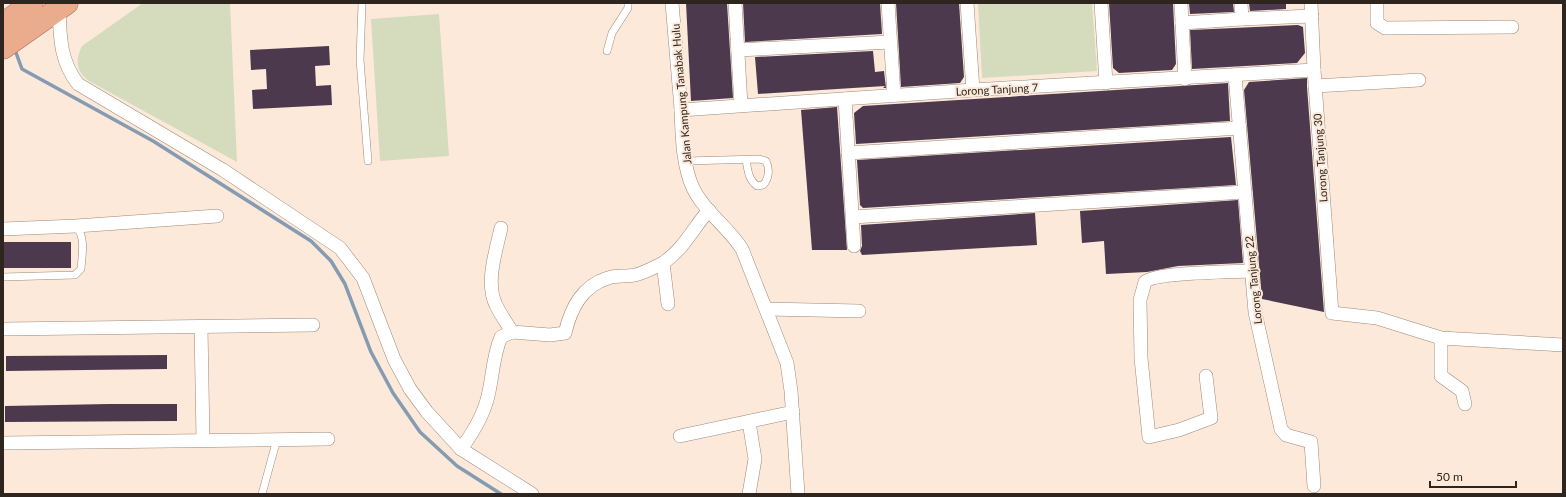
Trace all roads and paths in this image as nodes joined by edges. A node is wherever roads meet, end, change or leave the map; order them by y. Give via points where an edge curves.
1 (362, 3) edge
2 (628, 3) edge
3 (672, 3) edge
4 (735, 3) edge
5 (888, 3) edge
6 (967, 3) edge
7 (1101, 3) edge
8 (1181, 3) edge
9 (1241, 3) edge
10 (1377, 3) edge
11 (46, 8) edge
12 (1312, 9) edge
13 (1242, 19) junction
14 (1182, 23) junction
15 (3, 24) edge
16 (1512, 27) dead end
17 (890, 42) junction
18 (3, 48) edge
19 (738, 50) junction
20 (607, 51) dead end
21 (1314, 70) junction
22 (1235, 75) junction
23 (1185, 79) junction
24 (1419, 80) dead end
25 (1106, 83) junction
26 (1315, 86) junction
27 (973, 90) junction
28 (894, 95) junction
29 (845, 99) junction
30 (741, 106) junction
31 (681, 110) junction
32 (1240, 128) junction
33 (848, 153) junction
34 (746, 160) dead end
35 (686, 161) junction
36 (368, 162) dead end
37 (1245, 192) junction
38 (709, 210) junction
39 (217, 216) dead end
40 (852, 217) junction
41 (76, 226) junction
42 (502, 228) dead end
43 (3, 229) edge
44 (854, 246) dead end
45 (663, 263) junction
46 (1251, 271) junction
47 (3, 277) edge
48 (668, 304) dead end
49 (767, 309) junction
50 (859, 311) dead end
51 (313, 325) dead end
52 (202, 327) junction
53 (4, 329) dead end
54 (512, 332) junction
55 (1441, 338) junction
56 (1563, 345) edge
57 (1206, 376) dead end
58 (1465, 404) dead end
59 (793, 412) junction
60 (749, 422) junction
61 (680, 436) dead end
62 (277, 439) junction
63 (328, 439) dead end
64 (203, 440) junction
65 (3, 443) edge
66 (460, 448) junction
67 (1314, 486) dead end
68 (262, 494) edge
69 (532, 494) edge
70 (749, 494) edge
71 (798, 494) edge

1 - 36 lane via 360,60
2 - 20 lane via 628,8 612,33
3 - 31 street, Jalan Kampung Tanabak Hulu
4 - 19 street
5 - 17 street
6 - 27 street
7 - 25 street
8 - 14 street
9 - 13 street
10 - 16 street via 1377,22 1385,28
11 - 15 highway
11 - 18 highway
11 - 66 street via 60,39 69,73 78,84 223,170 340,248 363,278 385,339 410,389
12 - 13 street
12 - 21 street, Lorong Tanjung 30
13 - 14 street
14 - 23 street
17 - 19 street
17 - 28 street
19 - 30 street
21 - 22 street, Lorong Tanjung 7
21 - 26 street, Lorong Tanjung 30
22 - 23 street, Lorong Tanjung 7
22 - 32 street, Lorong Tanjung 22
23 - 25 street, Lorong Tanjung 7
24 - 26 street
25 - 27 street, Lorong Tanjung 7
26 - 55 street, Lorong Tanjung 30 via 1332,313 1377,318
27 - 28 street, Lorong Tanjung 7
28 - 29 street, Lorong Tanjung 7
29 - 30 street, Lorong Tanjung 7
29 - 33 street
30 - 31 street, Lorong Tanjung 7
31 - 35 street, Jalan Kampung Tanabak Hulu
32 - 33 street
32 - 37 street, Lorong Tanjung 22
33 - 40 street
34 - 35 lane
35 - 38 street, Jalan Kampung Tanabak Hulu via 692,187
37 - 40 street
37 - 46 street, Lorong Tanjung 22
38 - 45 street via 675,253
38 - 49 street, Jalan Kampung Tanabak Hulu via 742,249
39 - 41 street
40 - 44 street
41 - 43 street
41 - 47 lane via 82,238 81,269 75,275
42 - 54 street via 492,290 496,304
45 - 48 street
45 - 54 street via 635,275 597,282 576,301 565,333 550,335
46 - 57 street via 1153,277 1145,282 1141,297 1141,358 1149,437 1179,430 1211,418
46 - 67 street, Lorong Tanjung 22 via 1254,310 1281,429 1286,435 1310,442
49 - 50 street
49 - 59 street, Jalan Kampung Tanabak Hulu via 787,363
51 - 52 street
52 - 53 street
52 - 64 street
54 - 66 street via 500,337 486,401 472,435
55 - 56 street
55 - 58 street via 1440,376 1462,390
59 - 60 street
59 - 71 street, Jalan Kampung Tanabak Hulu
60 - 61 street
60 - 70 street via 756,459
62 - 63 street
62 - 64 street
62 - 68 lane
64 - 65 street
66 - 69 street

